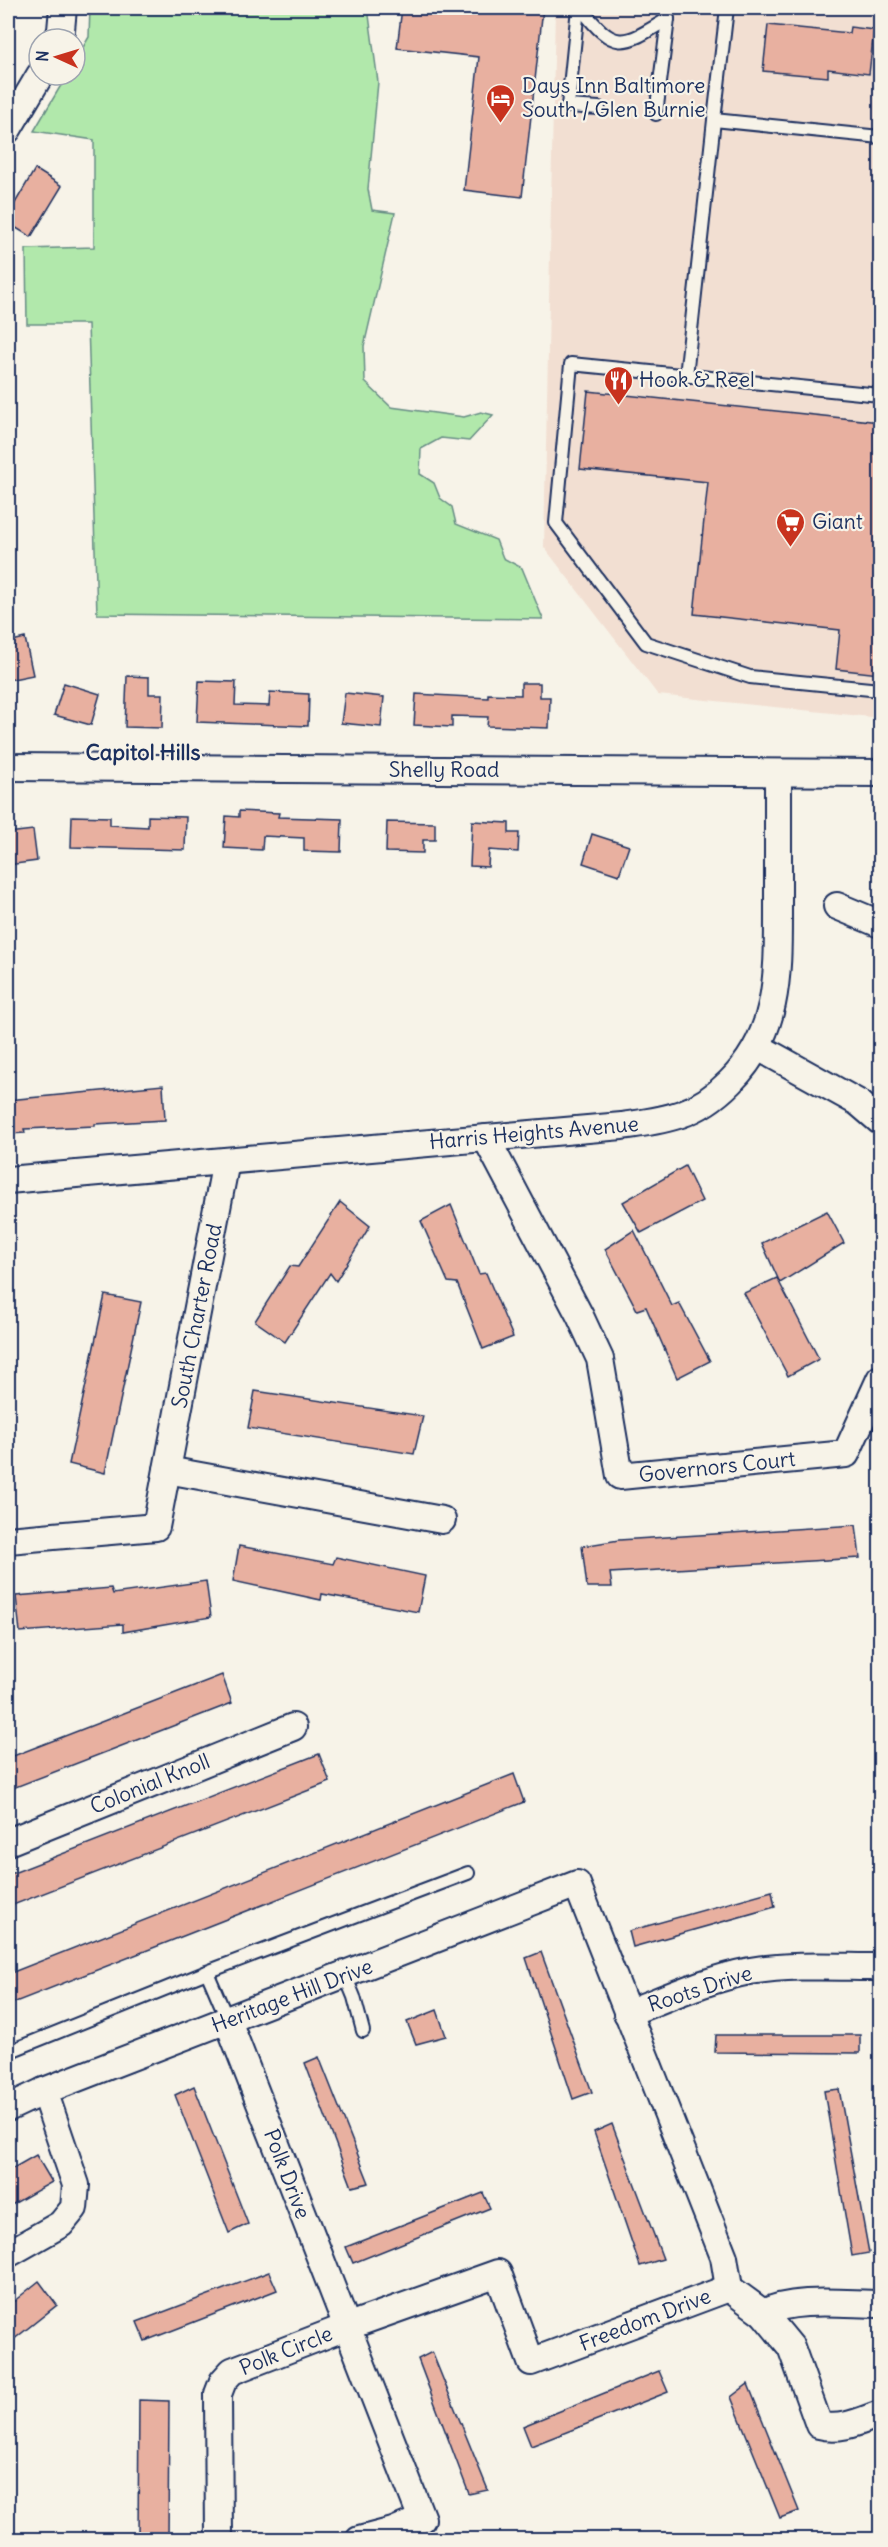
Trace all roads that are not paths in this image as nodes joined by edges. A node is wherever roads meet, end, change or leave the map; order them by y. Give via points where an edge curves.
1 (63, 8) edge
2 (579, 8) edge
3 (727, 8) edge
4 (61, 27) edge
5 (33, 87) edge
6 (599, 108) dead end
7 (656, 114) dead end
8 (714, 120) junction
9 (8, 129) edge
10 (880, 137) edge
11 (686, 376) junction
12 (880, 395) edge
13 (880, 690) edge
14 (8, 767) edge
15 (778, 773) junction
16 (880, 773) edge
17 (837, 906) dead end
18 (880, 924) edge
19 (758, 1047) junction
20 (880, 1121) edge
21 (486, 1138) junction
22 (226, 1161) junction
23 (8, 1180) edge
24 (880, 1379) edge
25 (167, 1470) junction
26 (442, 1520) dead end
27 (8, 1540) edge
28 (293, 1727) dead end
29 (8, 1842) edge
30 (468, 1873) dead end
31 (577, 1884) joint
32 (880, 1967) edge
33 (207, 1972) junction
34 (345, 1975) junction
35 (627, 2013) junction
36 (228, 2021) junction
37 (363, 2031) dead end
38 (8, 2052) edge
39 (44, 2091) junction
40 (8, 2108) edge
41 (8, 2254) edge
42 (729, 2288) junction
43 (880, 2304) edge
44 (763, 2313) junction
45 (346, 2327) junction
46 (880, 2414) edge
47 (219, 2540) edge
48 (359, 2540) edge

1 - 4 street
2 - 6 lane via 568,106
2 - 7 lane via 606,37 623,41 637,38 668,19
3 - 8 lane
5 - 9 street
8 - 10 lane
8 - 11 lane
11 - 12 lane
11 - 13 lane via 572,364 556,523 646,643 750,677
14 - 15 street, Shelly Road
15 - 16 street, Shelly Road
15 - 19 street, Harris Heights Avenue via 778,952 769,1021
17 - 18 street
19 - 20 street via 859,1103
19 - 21 street, Harris Heights Avenue via 721,1090 682,1114 622,1126
21 - 22 street, Harris Heights Avenue
21 - 24 street, Governors Court via 600,1359 620,1476 846,1454
22 - 23 street, Harris Heights Avenue
22 - 25 street, South Charter Road
25 - 26 street
25 - 27 street, South Charter Road via 156,1527
28 - 29 street, Colonial Knoll
30 - 33 lane
31 - 34 street, Heritage Hill Drive
31 - 35 street, Freedom Drive
32 - 35 street, Roots Drive via 794,1966 749,1971
33 - 36 lane
33 - 38 lane
34 - 36 street, Heritage Hill Drive
34 - 37 lane
35 - 42 street, Freedom Drive via 724,2257
36 - 39 street, Heritage Hill Drive
36 - 45 street, Polk Drive
39 - 40 street, Heritage Hill Drive
39 - 41 street via 76,2185 74,2208 61,2224
42 - 44 street
42 - 45 street, Freedom Drive via 531,2362 498,2273
43 - 44 street via 793,2304
44 - 46 street via 791,2347 819,2425 844,2427
45 - 47 street, Polk Circle via 232,2371 223,2381 218,2394
45 - 48 street, Polk Circle via 422,2519

